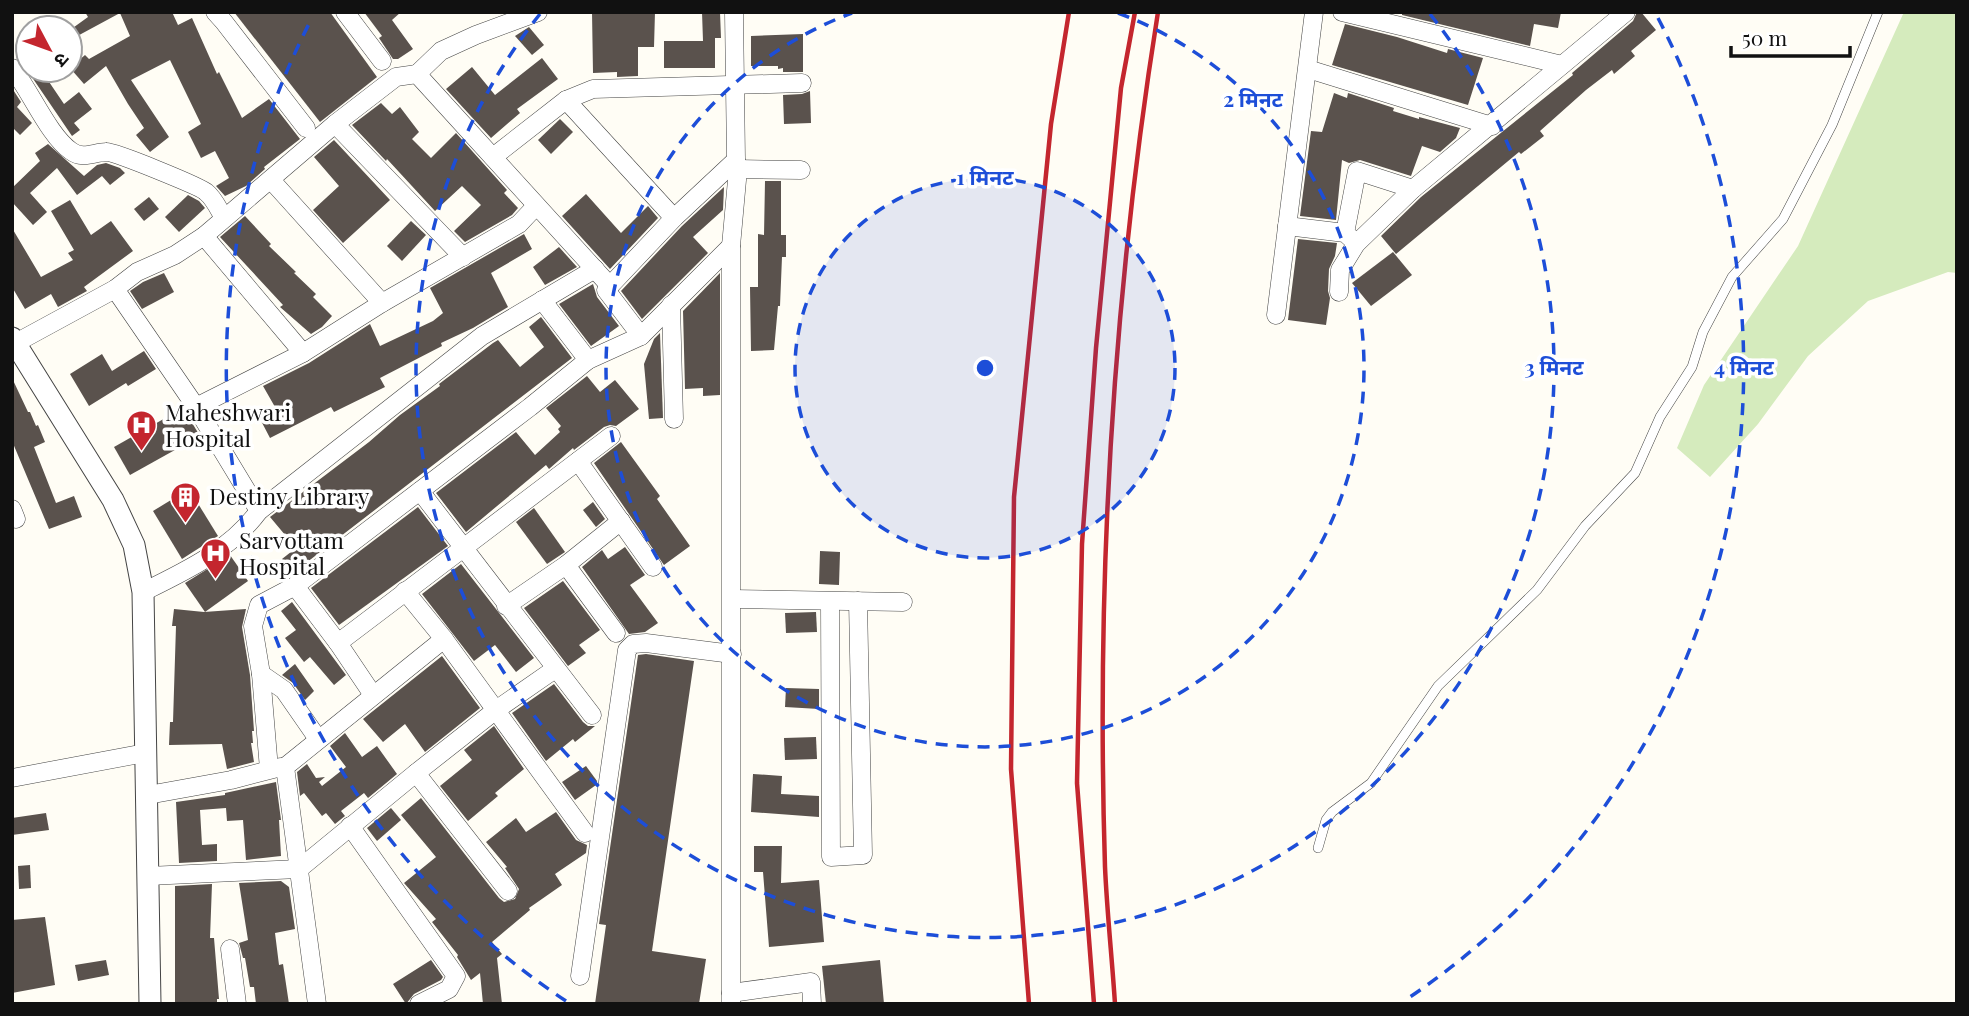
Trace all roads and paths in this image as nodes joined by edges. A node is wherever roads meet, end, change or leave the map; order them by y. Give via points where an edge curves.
1 (215, 12) edge
2 (345, 12) edge
3 (538, 12) edge
4 (734, 12) edge
5 (1314, 12) edge
6 (1342, 12) edge
7 (1626, 12) edge
8 (1878, 12) edge
9 (382, 61) dead end
10 (1562, 65) junction
11 (12, 68) edge
12 (1308, 69) junction
13 (417, 74) junction
14 (803, 83) dead end
15 (733, 85) junction
16 (566, 100) junction
17 (335, 124) junction
18 (1492, 126) junction
19 (306, 128) dead end
20 (492, 157) junction
21 (737, 165) junction
22 (801, 170) dead end
23 (271, 180) junction
24 (1413, 189) junction
25 (536, 206) junction
26 (224, 218) junction
27 (674, 218) junction
28 (1287, 226) junction
29 (204, 236) junction
30 (1351, 238) junction
31 (731, 246) junction
32 (463, 257) junction
33 (596, 269) junction
34 (610, 286) junction
35 (115, 289) junction
36 (1339, 292) dead end
37 (542, 300) junction
38 (382, 303) junction
39 (671, 305) junction
40 (1276, 315) dead end
41 (641, 336) junction
42 (13, 342) edge
43 (303, 353) junction
44 (588, 360) junction
45 (195, 407) junction
46 (674, 419) dead end
47 (611, 436) dead end
48 (578, 461) junction
49 (420, 491) junction
50 (259, 511) junction
51 (621, 521) junction
52 (462, 547) junction
53 (566, 565) junction
54 (653, 567) dead end
55 (295, 586) junction
56 (405, 591) junction
57 (143, 592) junction
58 (733, 599) junction
59 (858, 601) junction
60 (830, 602) junction
61 (903, 602) dead end
62 (506, 606) junction
63 (616, 633) dead end
64 (444, 639) junction
65 (338, 643) junction
66 (732, 654) junction
67 (555, 669) junction
68 (261, 674) junction
69 (373, 695) junction
70 (496, 710) junction
71 (592, 715) dead end
72 (318, 739) junction
73 (145, 753) junction
74 (277, 768) junction
75 (416, 773) junction
76 (12, 778) edge
77 (148, 795) junction
78 (350, 826) junction
79 (585, 833) dead end
80 (1318, 848) dead end
81 (299, 869) junction
82 (148, 876) junction
83 (508, 891) dead end
84 (230, 949) dead end
85 (580, 976) dead end
86 (732, 998) edge
87 (150, 1004) edge
88 (237, 1004) edge
89 (317, 1004) edge
90 (419, 1004) edge
91 (812, 1004) edge

1 - 19 street
2 - 9 street
3 - 13 street via 441,51
4 - 15 street
5 - 12 street
6 - 10 street
7 - 10 street
8 - 80 lane via 1832,125 1783,219 1732,277 1703,332 1692,367 1660,416 1635,472 1585,526 1537,590 1438,686 1371,783 1326,820
10 - 18 street
11 - 26 street via 71,151 81,156 108,151 197,185
12 - 18 street
12 - 28 street
13 - 17 street via 396,77
13 - 20 street
14 - 15 street
15 - 16 street via 593,89
15 - 21 street
16 - 20 street
16 - 27 street
17 - 23 street
17 - 32 street
18 - 24 street
20 - 25 street
21 - 22 street
21 - 27 street
21 - 31 street
23 - 26 street
23 - 38 street
24 - 30 street
24 - 30 street via 1357,171
25 - 32 street via 519,224
25 - 33 street
26 - 29 street
27 - 34 street
28 - 30 street
28 - 40 street
29 - 35 street
29 - 43 street
30 - 36 street via 1340,270
31 - 39 street
31 - 58 street
32 - 38 street
33 - 34 street
33 - 37 street
34 - 41 street via 606,290
35 - 42 street
35 - 45 street
37 - 44 street
37 - 50 street via 482,336
38 - 43 street
39 - 41 street
39 - 46 street
41 - 44 street
42 - 57 street via 113,500 134,545
43 - 45 street
44 - 49 street
45 - 50 street
47 - 48 street
48 - 51 street
48 - 52 street
49 - 52 street
49 - 55 street
50 - 57 street via 244,531 210,555
51 - 53 street
51 - 54 street
52 - 56 street
52 - 62 street
53 - 62 street
53 - 63 street
55 - 65 street
55 - 68 street via 259,605 253,626
56 - 64 street
56 - 65 street
57 - 73 street
58 - 60 street
58 - 66 street
59 - 60 street
59 - 60 street via 863,855 831,857
59 - 61 street
62 - 67 street
64 - 69 street
64 - 70 street
65 - 69 street
66 - 85 street via 646,643 633,644 627,650
66 - 86 street
67 - 70 street
67 - 71 street
68 - 72 street via 284,690
68 - 74 street
69 - 72 street
70 - 75 street
70 - 79 street
72 - 74 street
73 - 76 street
73 - 77 street
74 - 77 street
74 - 81 street
75 - 78 street
75 - 83 street
77 - 82 street
78 - 81 street
78 - 90 street via 456,976 449,989
81 - 82 street
81 - 89 street
82 - 87 street
84 - 88 street
86 - 91 street via 811,982

